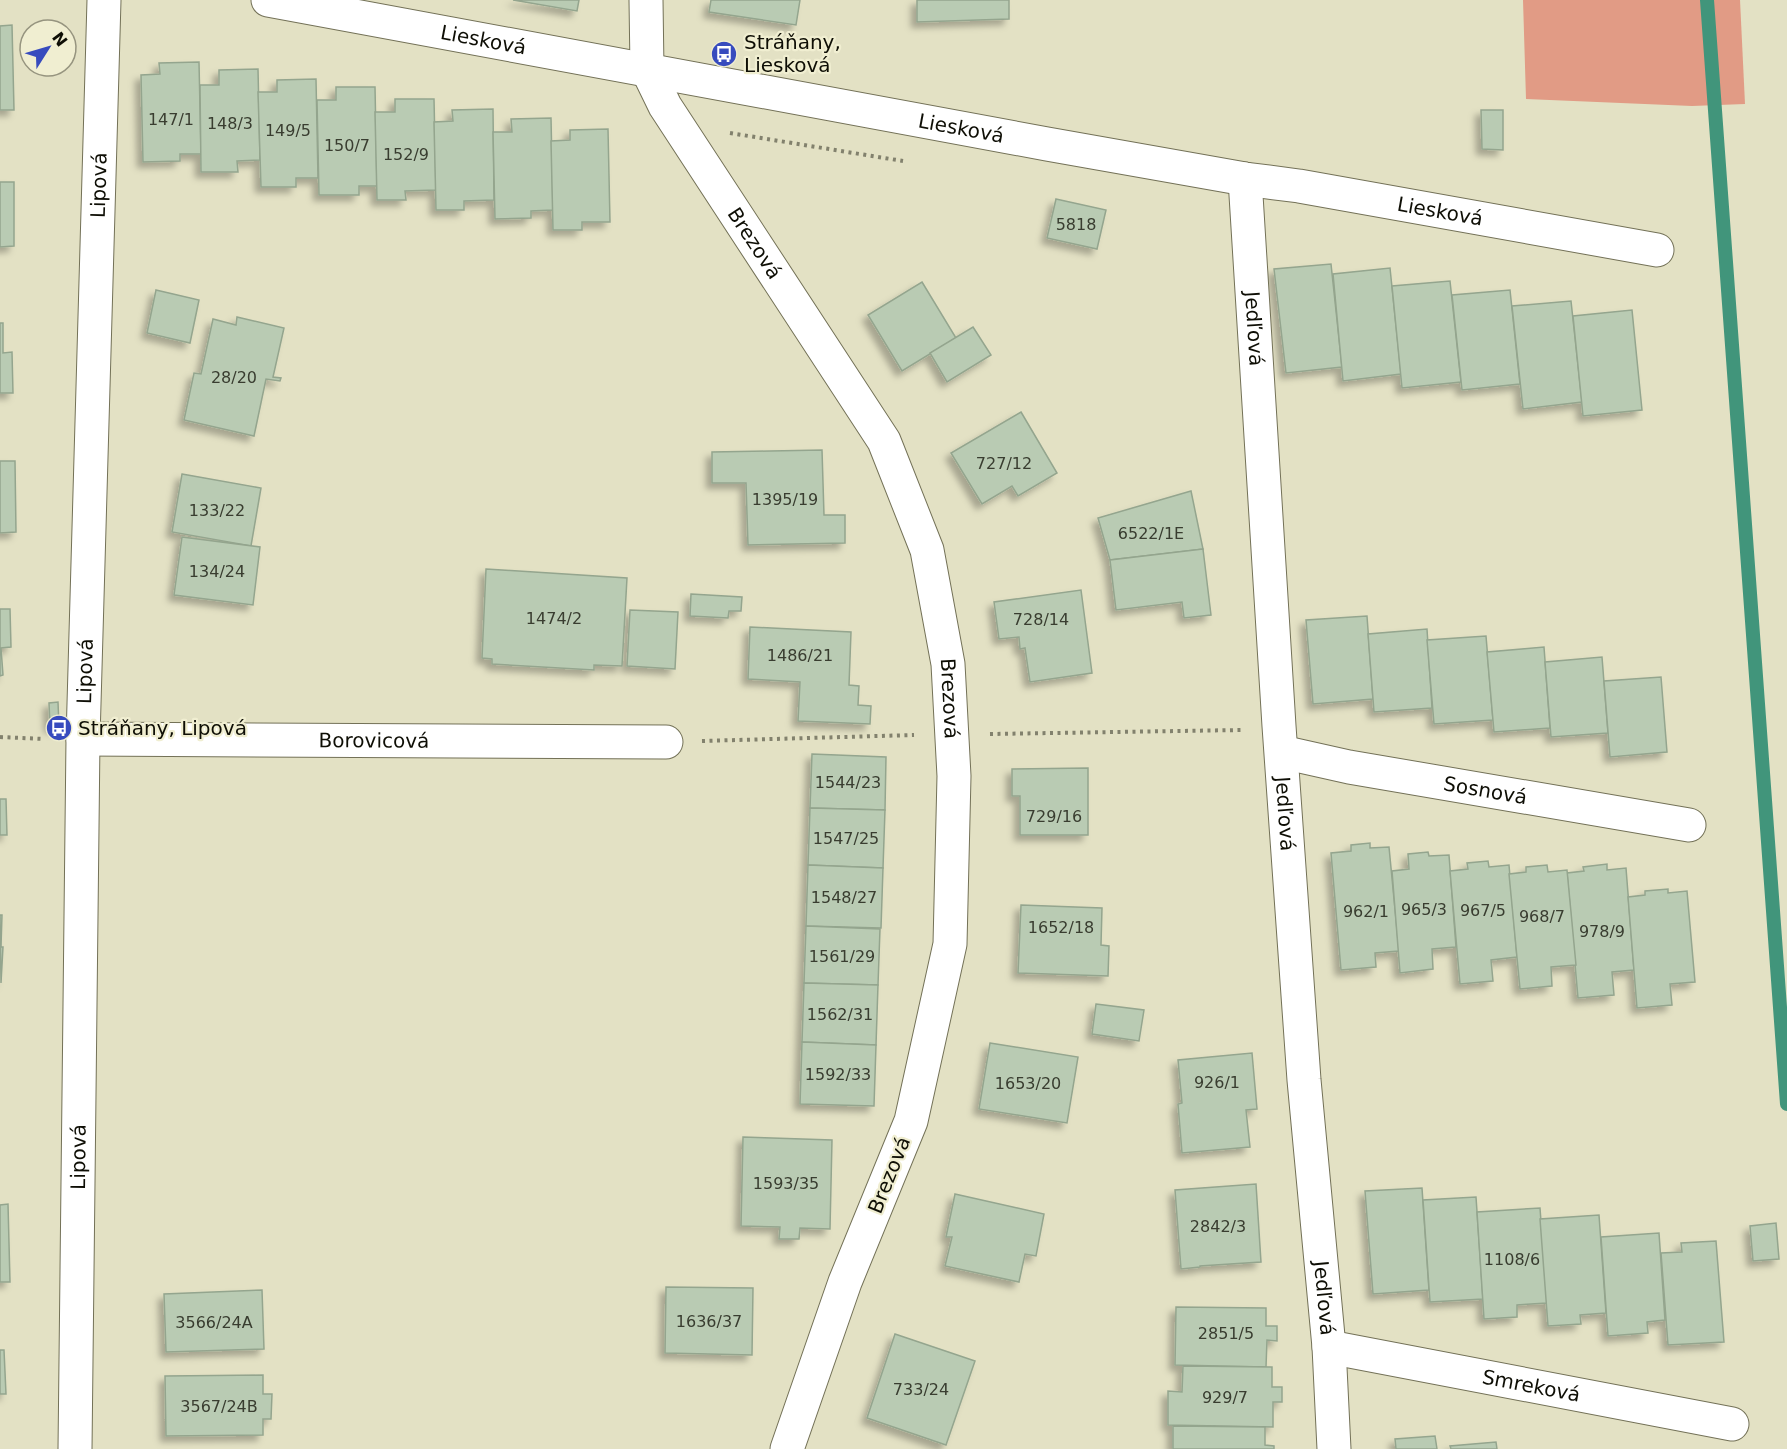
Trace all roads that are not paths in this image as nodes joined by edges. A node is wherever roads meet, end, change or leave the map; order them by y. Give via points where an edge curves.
1 (104, 0) edge
2 (268, 0) edge
3 (646, 0) edge
4 (647, 69) junction
5 (1245, 179) junction
6 (1657, 250) dead end
7 (83, 739) junction
8 (666, 742) road end
9 (1282, 752) junction
10 (1689, 825) dead end
11 (1329, 1347) junction
12 (1732, 1424) dead end
13 (75, 1449) edge
14 (787, 1449) edge
15 (1334, 1449) edge

1 - 7 street, Lipová
2 - 4 street, Liesková
3 - 4 street, Brezová
4 - 5 street, Liesková
4 - 14 street, Brezová via 665,106 884,441 927,550 948,664 954,776 950,944 910,1121 845,1282
5 - 6 street, Liesková
5 - 9 street, Jedľová
7 - 8 street, Borovicová
7 - 13 street, Lipová
9 - 10 street, Sosnová
9 - 11 street, Jedľová via 1304,1080
11 - 12 street, Smreková
11 - 15 street, Jedľová

